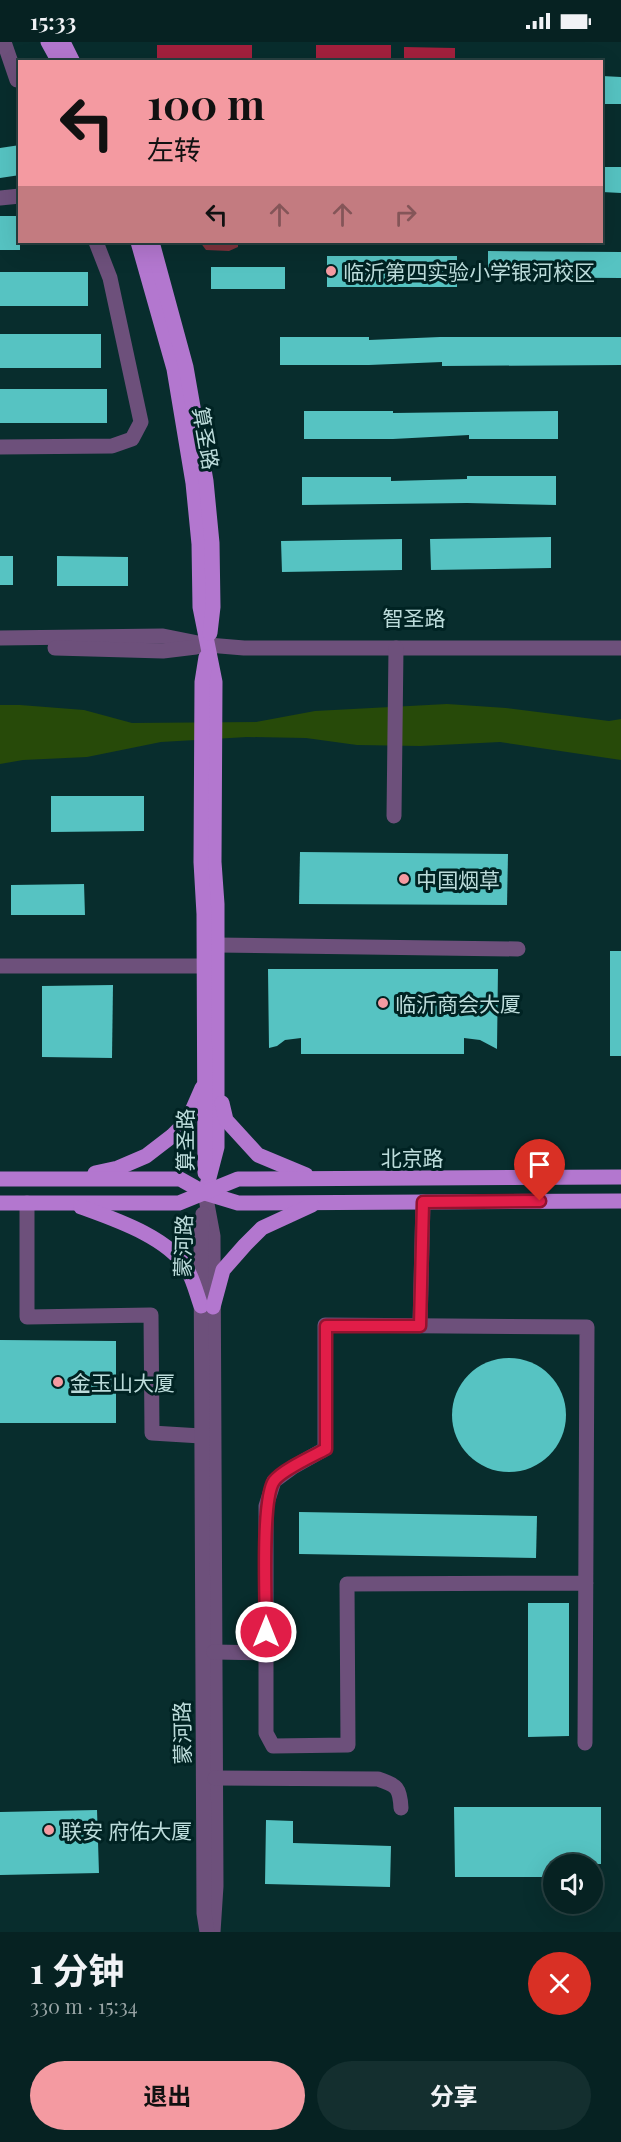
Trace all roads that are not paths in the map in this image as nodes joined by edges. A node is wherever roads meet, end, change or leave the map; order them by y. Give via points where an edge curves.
1 (4, 42) edge
2 (48, 42) edge
3 (63, 42) edge
4 (58, 60) edge
5 (73, 60) edge
6 (18, 80) edge
7 (18, 196) edge
8 (0, 198) edge
9 (96, 243) edge
10 (138, 243) edge
11 (152, 243) edge
12 (0, 447) edge
13 (0, 638) edge
14 (621, 639) edge
15 (208, 645) junction
16 (0, 648) edge
17 (396, 648) junction
18 (621, 648) edge
19 (208, 754) junction
20 (394, 816) dead end
21 (217, 945) junction
22 (518, 948) dead end
23 (0, 966) edge
24 (204, 966) junction
25 (211, 1082) junction
26 (621, 1177) edge
27 (0, 1179) edge
28 (66, 1179) junction
29 (314, 1179) junction
30 (205, 1193) junction
31 (621, 1201) edge
32 (423, 1202) junction
33 (0, 1203) edge
34 (27, 1203) junction
35 (69, 1203) junction
36 (318, 1203) junction
37 (207, 1307) junction
38 (420, 1326) junction
39 (201, 1436) junction
40 (586, 1583) junction
41 (214, 1652) junction
42 (266, 1653) junction
43 (585, 1743) dead end
44 (215, 1778) junction
45 (400, 1808) dead end
46 (207, 1932) edge
47 (213, 1932) edge

1 - 6 street
2 - 4 main road
3 - 5 main road
7 - 8 street
9 - 12 street via 110,278 141,422 132,439 112,446
10 - 15 main road, 算圣路 via 174,369 193,483 200,607
11 - 15 main road, 算圣路 via 186,367 206,481 213,607
13 - 15 street, 智圣路 via 163,636
14 - 15 street, 智圣路 via 269,638
15 - 16 street, 智圣路 via 163,651
15 - 17 street, 智圣路
15 - 19 main road, 算圣路 via 202,682 208,709
17 - 18 street, 智圣路
17 - 20 street
19 - 21 main road, 算圣路
19 - 24 main road, 算圣路 via 201,862
21 - 22 street
21 - 25 main road, 算圣路
23 - 24 street
24 - 25 main road, 算圣路
25 - 28 main road via 188,1120 146,1156 118,1168
25 - 29 main road via 226,1120 258,1155
25 - 30 main road, 算圣路
26 - 29 main road, 北京路
27 - 28 main road
28 - 30 main road via 180,1179
29 - 30 main road, 北京路 via 238,1179
30 - 35 main road, 北京路 via 179,1203
30 - 36 main road via 238,1203
30 - 37 street, 蒙河路 via 201,1236
31 - 32 main road
32 - 36 main road
32 - 38 street
33 - 34 main road, 北京路
34 - 35 main road, 北京路
34 - 39 street via 27,1317 151,1315 152,1433
35 - 37 main road via 128,1223 170,1249 188,1269
36 - 37 main road via 262,1228 223,1270
37 - 39 street, 蒙河路
37 - 41 street, 蒙河路
38 - 40 street via 587,1327
38 - 42 street via 326,1326 326,1449 274,1481 266,1506
39 - 46 street, 蒙河路
40 - 42 street via 347,1584 348,1745 273,1746 266,1733
40 - 43 street
41 - 42 street
41 - 44 street, 蒙河路
44 - 45 street via 378,1779 393,1784 400,1793
44 - 47 street, 蒙河路

